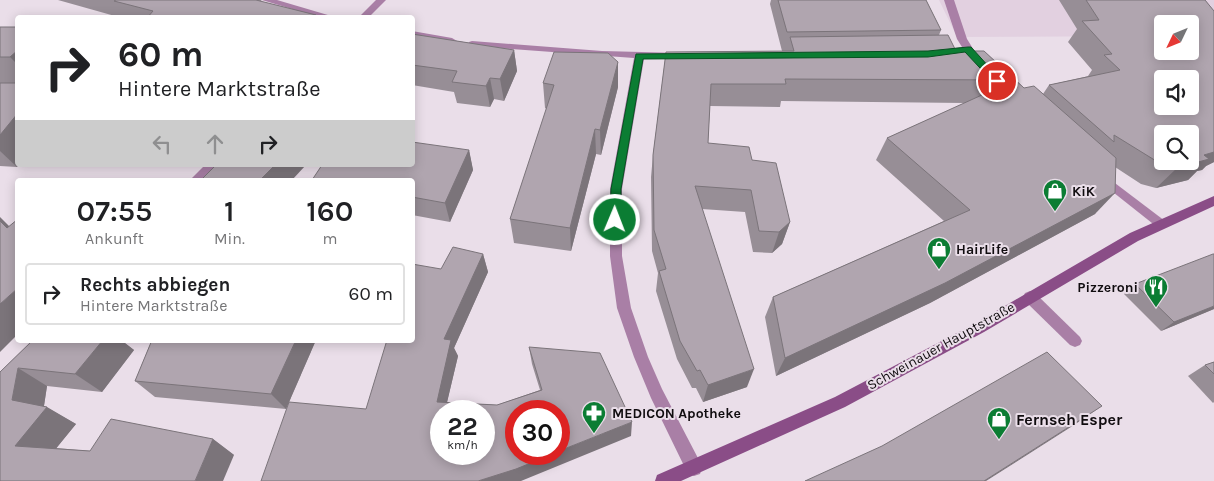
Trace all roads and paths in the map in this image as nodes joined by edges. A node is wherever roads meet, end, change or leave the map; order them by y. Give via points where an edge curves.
1 (267, 0) edge
2 (381, 0) edge
3 (949, 0) edge
4 (323, 15) edge
5 (365, 15) edge
6 (415, 35) edge
7 (968, 49) junction
8 (928, 54) edge
9 (639, 56) junction
10 (689, 56) edge
11 (979, 64) edge
12 (210, 167) edge
13 (1097, 173) edge
14 (198, 178) edge
15 (1214, 201) edge
16 (1161, 224) junction
17 (1030, 297) junction
18 (1075, 341) dead end
19 (694, 468) junction
20 (663, 481) edge

1 - 4 street
2 - 5 street
3 - 7 street
6 - 9 street via 471,44
7 - 8 street
7 - 11 street
9 - 10 street
9 - 19 street via 616,189 616,256 624,308 641,357
12 - 14 street
13 - 16 street
15 - 16 main road, Schweinauer Hauptstraße
16 - 17 main road, Schweinauer Hauptstraße
17 - 18 street
17 - 19 main road, Schweinauer Hauptstraße via 971,333 840,402
19 - 20 main road, Schweinauer Hauptstraße

